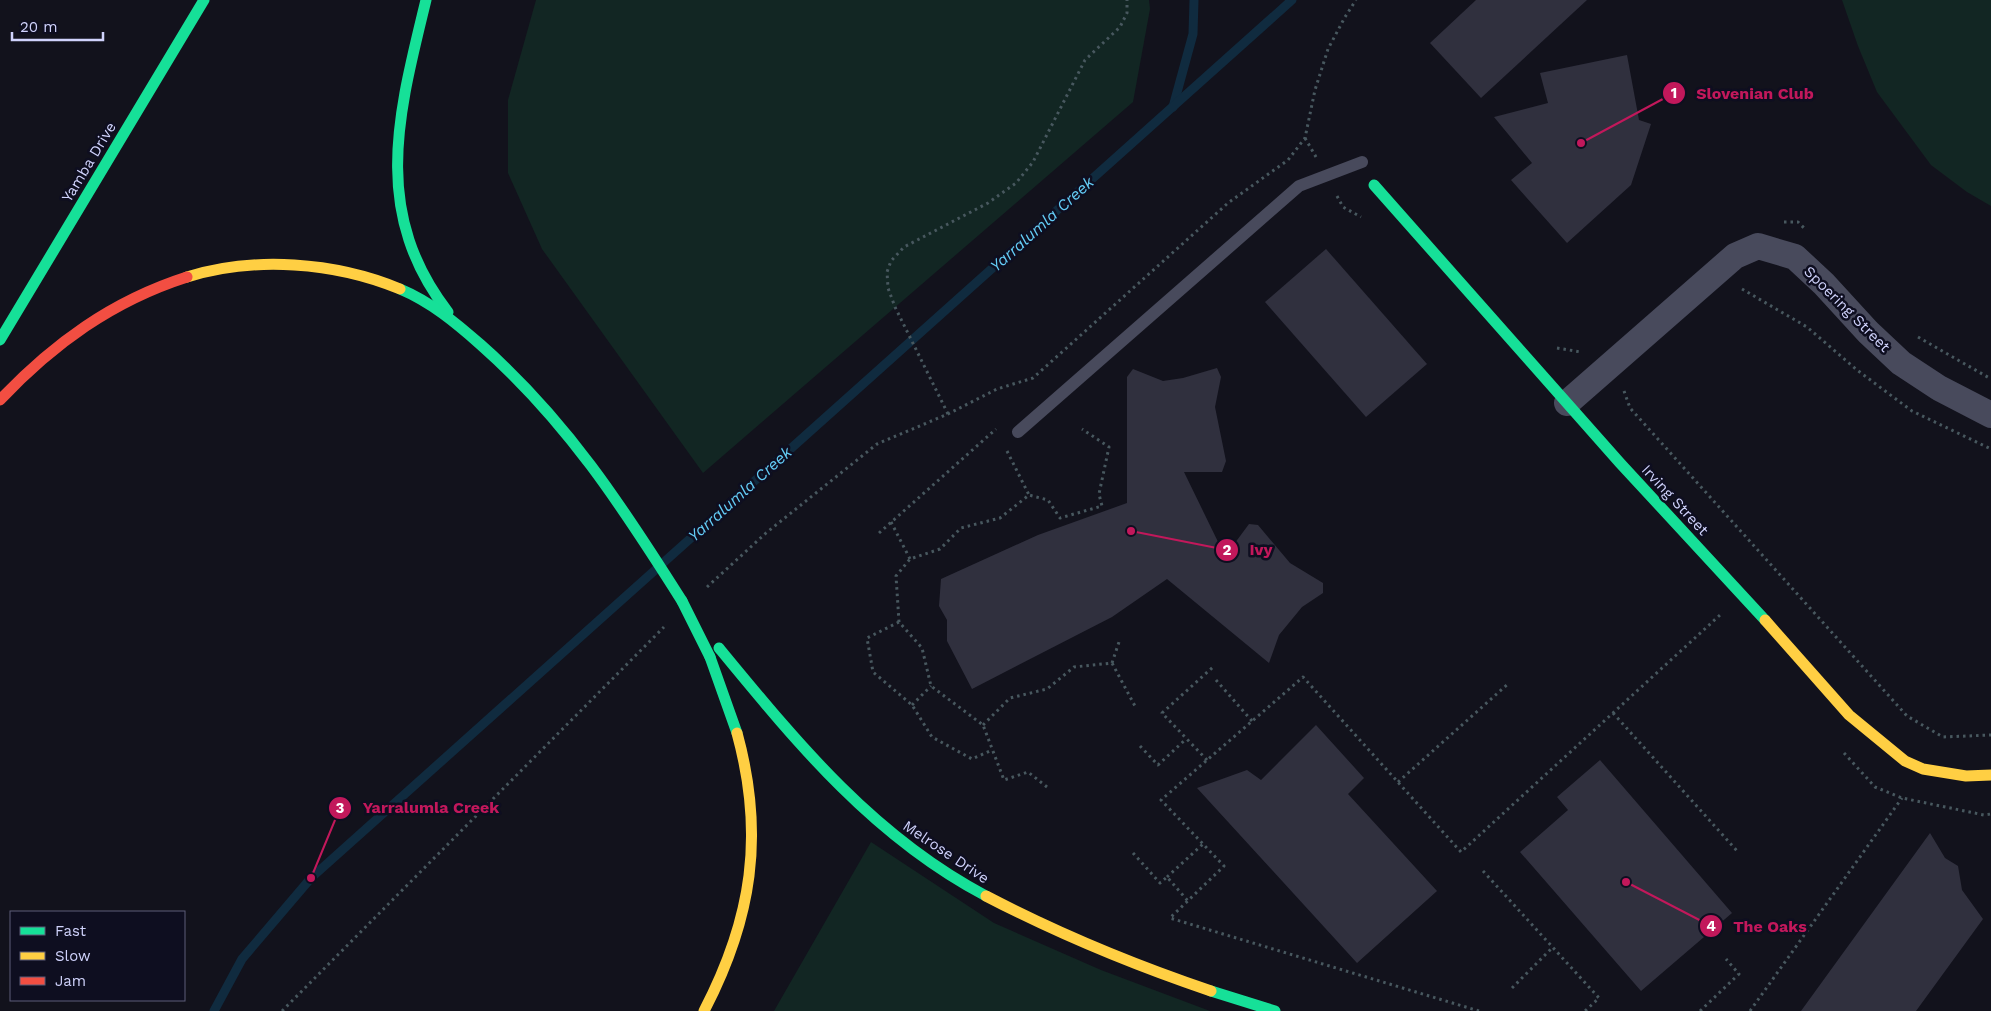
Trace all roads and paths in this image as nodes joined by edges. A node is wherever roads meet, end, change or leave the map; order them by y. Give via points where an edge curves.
1 (204, 0) edge
2 (426, 0) edge
3 (1127, 0) edge
4 (1356, 0) edge
5 (1362, 162) dead end
6 (1374, 185) dead end
7 (1780, 222) dead end
8 (1811, 236) dead end
9 (1737, 286) dead end
10 (470, 335) junction
11 (1915, 335) dead end
12 (0, 340) edge
13 (1552, 342) dead end
14 (1585, 353) dead end
15 (1991, 379) edge
16 (1623, 388) dead end
17 (0, 400) edge
18 (1567, 403) junction
19 (948, 414) junction
20 (1991, 415) edge
21 (1003, 423) dead end
22 (996, 429) junction
23 (1082, 429) dead end
24 (1018, 432) dead end
25 (1000, 438) dead end
26 (1004, 446) dead end
27 (1991, 449) edge
28 (1029, 495) junction
29 (891, 522) junction
30 (879, 533) dead end
31 (910, 559) junction
32 (703, 591) dead end
33 (682, 601) junction
34 (1720, 615) dead end
35 (899, 622) junction
36 (668, 623) dead end
37 (1120, 640) dead end
38 (1112, 663) junction
39 (1213, 667) dead end
40 (1216, 680) dead end
41 (1509, 683) dead end
42 (931, 686) junction
43 (912, 705) junction
44 (1136, 708) dead end
45 (1613, 713) junction
46 (1252, 721) junction
47 (983, 725) junction
48 (1991, 735) edge
49 (1186, 739) junction
50 (1140, 746) dead end
51 (992, 750) junction
52 (1207, 760) junction
53 (1923, 769) junction
54 (1991, 775) edge
55 (1398, 782) junction
56 (1048, 787) dead end
57 (1203, 844) junction
58 (1738, 852) dead end
59 (1134, 853) dead end
60 (1483, 871) dead end
61 (1167, 877) junction
62 (1188, 901) junction
63 (1553, 947) junction
64 (1726, 960) dead end
65 (1512, 988) dead end
66 (282, 1011) edge
67 (704, 1011) edge
68 (1275, 1011) edge
69 (1480, 1011) edge
70 (1584, 1011) edge
71 (1700, 1011) edge
72 (1750, 1011) edge

1 - 12 main road, Yamba Drive
2 - 10 main road via 398,131 395,153 398,201 410,245 434,292
3 - 19 path via 1128,13 1120,27 1086,60 1033,162 1016,183 988,203 904,247 891,261 887,272 888,288 895,307
4 - 19 path via 1328,49 1315,90 1306,138 1288,160 1228,203 1033,378 997,389
5 - 24 lane via 1299,186
6 - 18 main road, Irving Street
7 - 8 path via 1798,222
9 - 27 path via 1807,327 1857,370 1912,410
10 - 17 main road via 432,305 372,280 340,272 290,266 246,266 175,280 118,306 62,342
10 - 33 main road via 546,406 615,495
11 - 15 path
13 - 14 path via 1558,348
16 - 48 path via 1630,408 1907,716 1942,737
18 - 20 street, Spoering Street via 1735,256 1758,246 1795,257 1901,363 1939,388
18 - 53 main road, Irving Street via 1849,715 1887,748
19 - 32 path via 877,444 766,534
21 - 22 path
22 - 25 path
22 - 29 path
23 - 28 path via 1109,448 1098,494 1102,506 1060,518 1048,500
26 - 28 path
28 - 31 path via 1000,518 961,528 940,549
29 - 30 path
29 - 31 path
31 - 35 path via 896,576
33 - 67 main road, bridge via 710,657 732,714 752,803 753,838 746,904 724,973
33 - 68 main road, Melrose Drive, bridge via 796,739 859,805 948,874 1035,923 1087,946
34 - 45 path
35 - 42 path via 922,648
35 - 43 path via 867,638 872,672
36 - 66 path
37 - 38 path
38 - 44 path
38 - 47 path via 1074,667 1047,689 1010,698
39 - 49 path via 1162,712
40 - 46 path
41 - 55 path
42 - 43 path
42 - 47 path
43 - 51 path via 932,737 972,759
45 - 55 path via 1462,852
45 - 58 path
46 - 52 path
46 - 55 path via 1303,677
47 - 51 path
49 - 50 path via 1158,765
49 - 52 path
51 - 56 path via 1004,780 1028,772
52 - 57 path via 1161,800
53 - 54 main road, Irving Street via 1966,776
53 - 72 path
57 - 61 path
57 - 62 path via 1224,866
59 - 61 path via 1160,883
60 - 63 path
61 - 62 path
62 - 69 path via 1170,918
63 - 65 path
63 - 70 path via 1599,998
64 - 71 path via 1740,974

